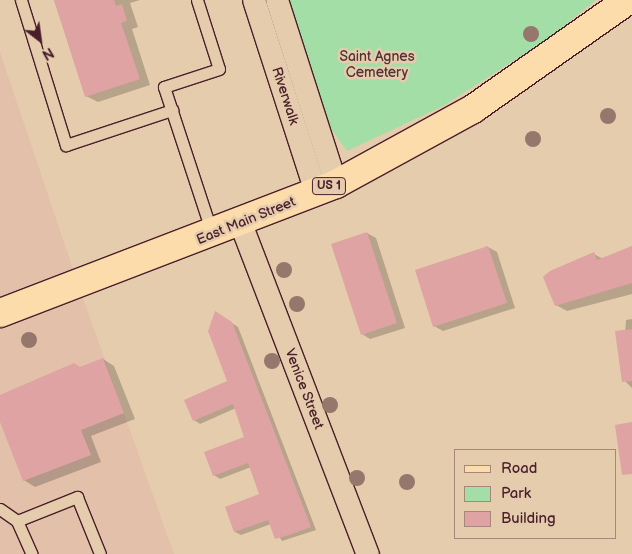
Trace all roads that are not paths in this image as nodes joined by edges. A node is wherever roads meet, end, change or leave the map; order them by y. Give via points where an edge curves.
1 (21, 0) edge
2 (197, 0) edge
3 (254, 0) edge
4 (276, 0) edge
5 (628, 0) edge
6 (172, 110) junction
7 (326, 188) junction
8 (241, 224) junction
9 (213, 235) junction
10 (0, 313) edge
11 (0, 509) edge
12 (17, 520) junction
13 (32, 554) edge
14 (100, 554) edge
15 (368, 554) edge

1 - 6 lane via 66,144
2 - 6 lane via 219,69 164,87
3 - 7 street, Riverwalk
4 - 7 street, Riverwalk
5 - 7 main road, East Main Street / US 1 via 473,109
6 - 9 lane
7 - 8 main road, East Main Street / US 1
8 - 9 main road, East Main Street / US 1
8 - 15 street, Venice Street
9 - 10 main road, East Main Street / US 1
11 - 12 lane
12 - 13 lane
12 - 14 lane via 77,497

